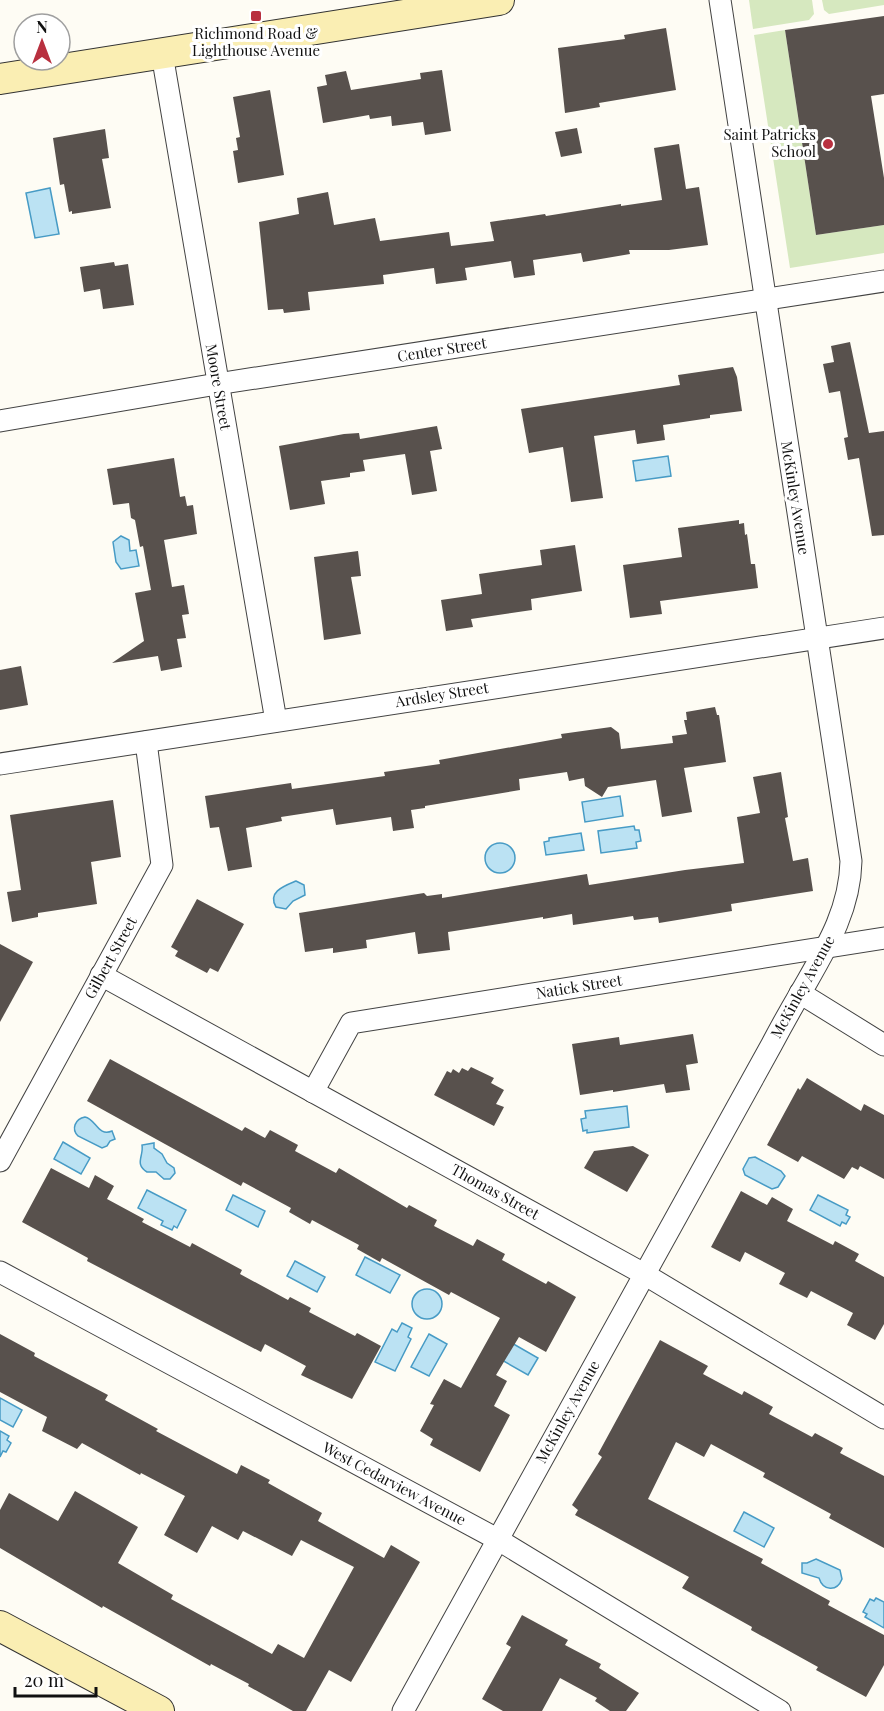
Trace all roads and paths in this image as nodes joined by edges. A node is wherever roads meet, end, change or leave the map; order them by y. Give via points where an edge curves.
1 (499, 0) edge
2 (720, 0) edge
3 (416, 7) edge
4 (162, 54) junction
5 (0, 79) edge
6 (884, 281) edge
7 (765, 300) junction
8 (217, 384) junction
9 (0, 421) edge
10 (884, 628) edge
11 (816, 638) junction
12 (276, 720) junction
13 (146, 742) junction
14 (0, 764) edge
15 (884, 938) edge
16 (828, 947) junction
17 (101, 975) junction
18 (800, 993) junction
19 (884, 1045) edge
20 (313, 1092) junction
21 (0, 1161) edge
22 (0, 1272) edge
23 (644, 1275) junction
24 (884, 1418) edge
25 (497, 1539) junction
26 (0, 1626) edge
27 (159, 1711) edge
28 (403, 1711) edge
29 (780, 1711) edge

1 - 3 street
2 - 7 street, McKinley Avenue
3 - 4 street
4 - 5 street
4 - 8 street, Moore Street
6 - 7 street, Center Street
7 - 8 street, Center Street
7 - 11 street, McKinley Avenue
8 - 9 street, Center Street
8 - 12 street, Moore Street
10 - 11 street, Ardsley Street
11 - 12 street, Ardsley Street
11 - 16 street, McKinley Avenue via 851,861 843,910
12 - 13 street, Ardsley Street
13 - 14 street, Ardsley Street
13 - 17 street, Gilbert Street via 162,865
15 - 16 street, Natick Street
16 - 18 street, McKinley Avenue
16 - 20 street, Natick Street via 351,1023
17 - 20 street, Thomas Street
17 - 21 street, Gilbert Street
18 - 19 street
18 - 23 street, McKinley Avenue
20 - 23 street, Thomas Street
22 - 25 street, West Cedarview Avenue
23 - 24 street, Thomas Street
23 - 25 street, McKinley Avenue
25 - 28 street, McKinley Avenue
25 - 29 street, West Cedarview Avenue
26 - 27 street

